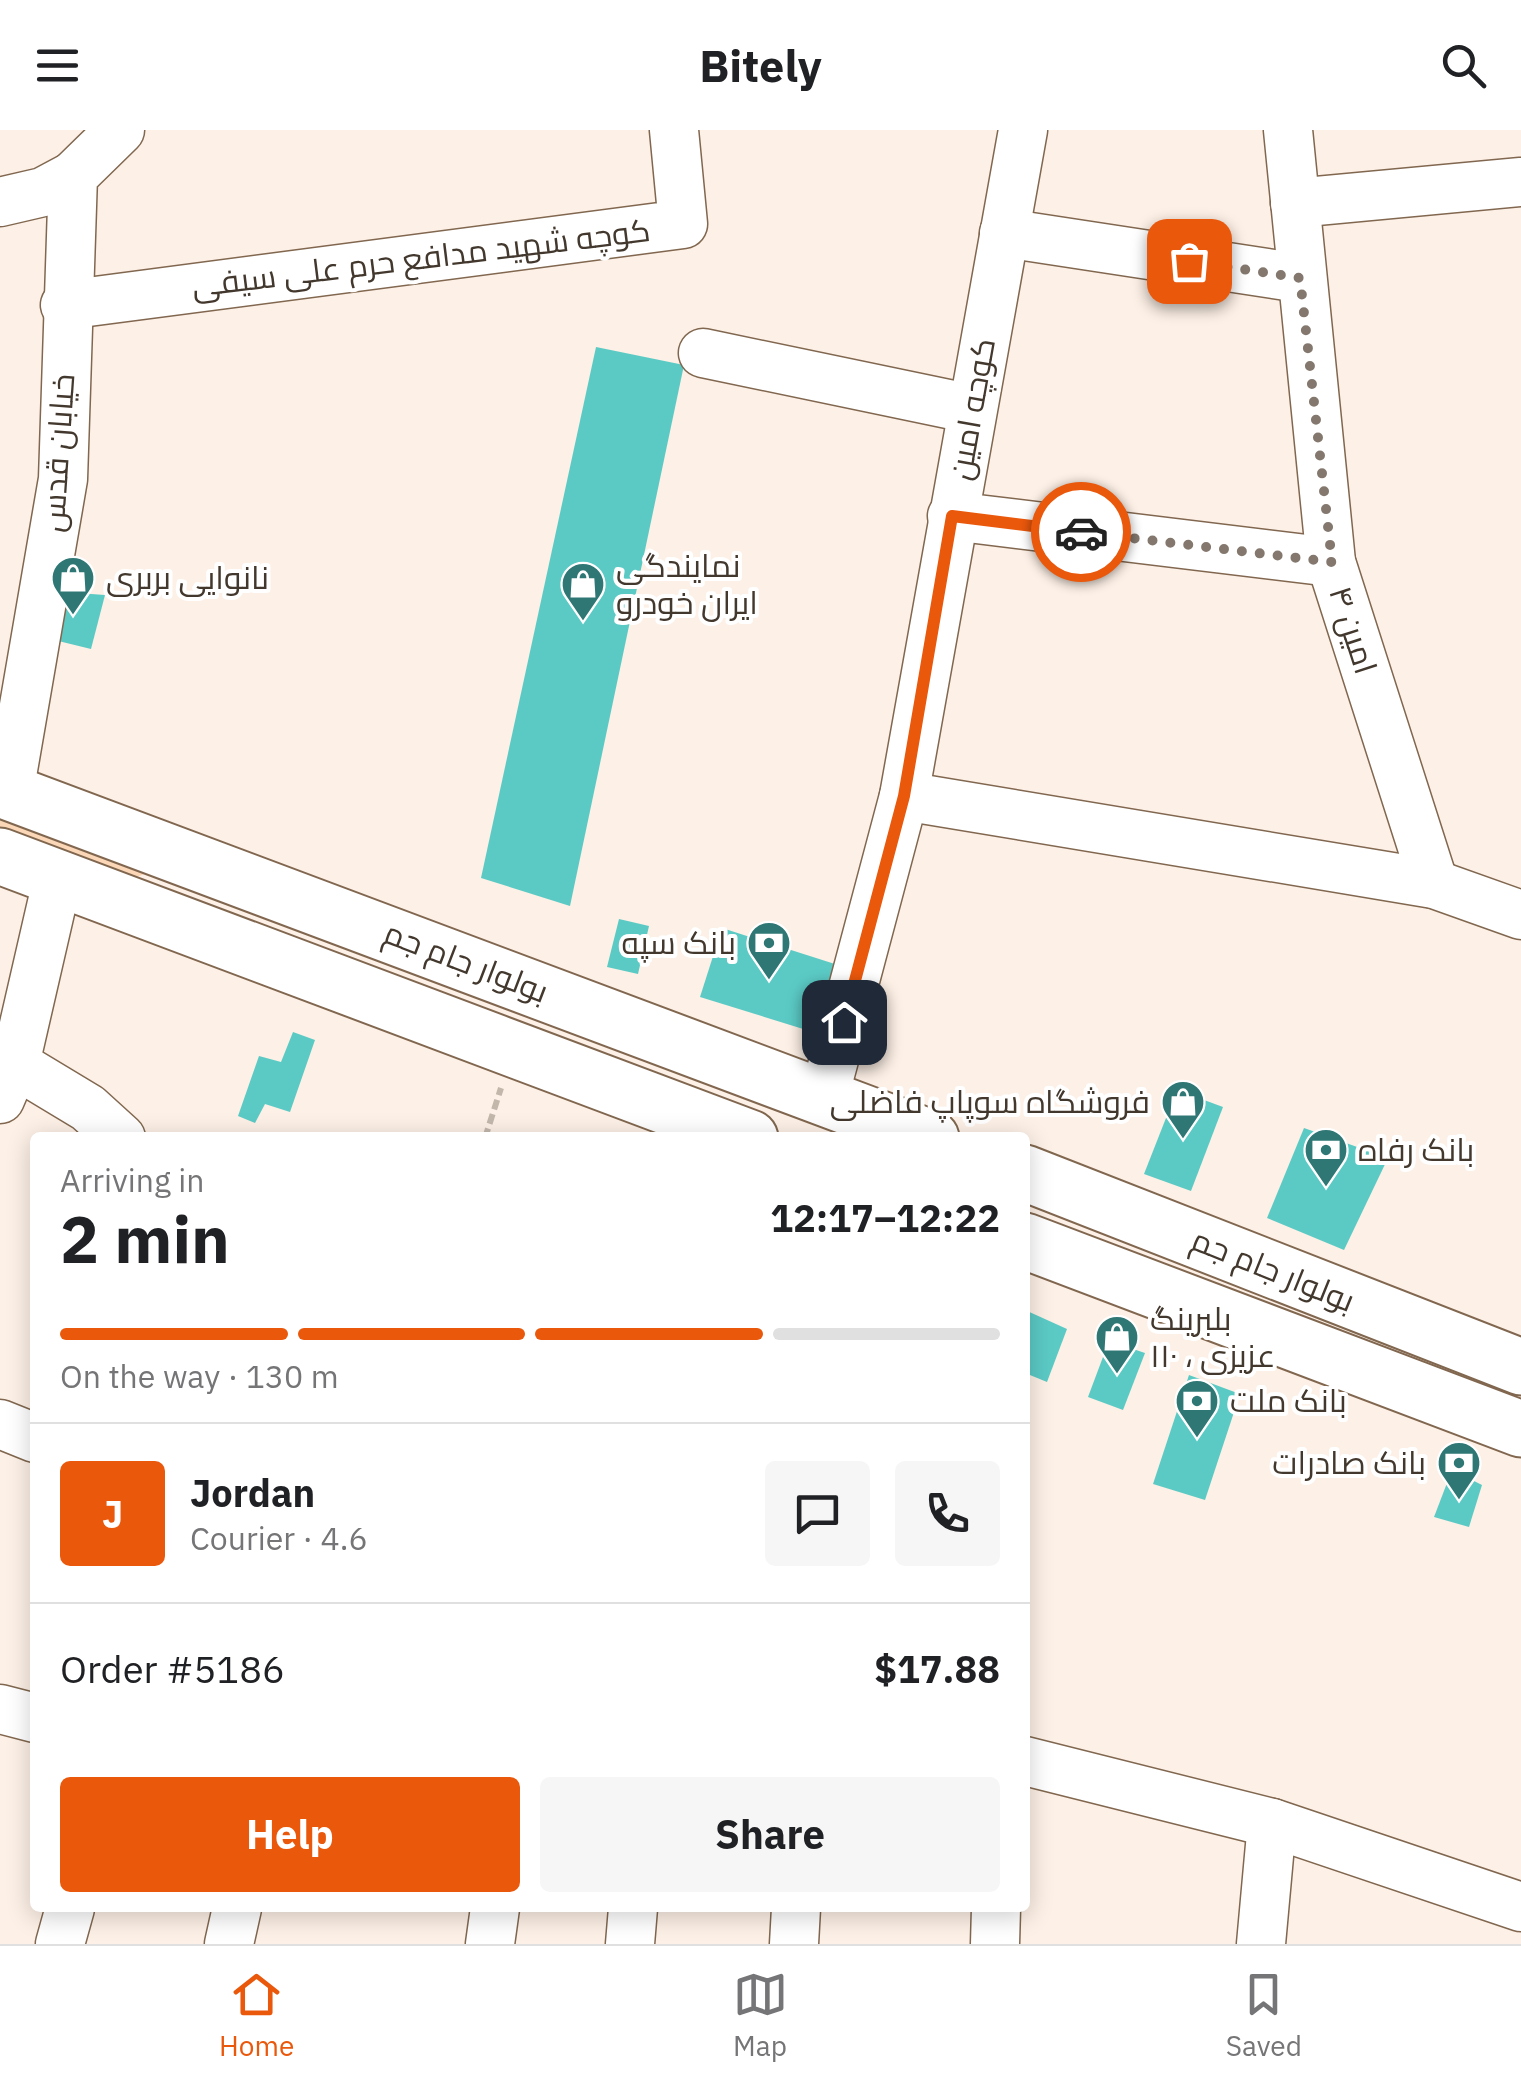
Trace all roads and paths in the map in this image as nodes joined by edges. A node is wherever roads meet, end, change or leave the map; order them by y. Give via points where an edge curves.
1 (120, 130) edge
2 (674, 130) edge
3 (1023, 130) edge
4 (1288, 130) edge
5 (73, 176) junction
6 (1521, 182) edge
7 (0, 202) edge
8 (1294, 203) junction
9 (1004, 233) junction
10 (1300, 278) junction
11 (66, 304) junction
12 (703, 353) dead end
13 (972, 409) junction
14 (952, 516) junction
15 (1332, 562) junction
16 (5, 791) edge
17 (904, 796) junction
18 (0, 856) edge
19 (214, 866) junction
20 (58, 877) junction
21 (1434, 884) junction
22 (1521, 915) edge
23 (192, 927) junction
24 (8, 1082) edge
25 (824, 1097) junction
26 (114, 1132) edge
27 (734, 1132) edge
28 (914, 1132) edge
29 (1030, 1175) edge
30 (1030, 1243) edge
31 (1508, 1362) edge
32 (1470, 1410) junction
33 (0, 1424) edge
34 (1521, 1429) edge
35 (30, 1436) edge
36 (0, 1708) edge
37 (30, 1717) edge
38 (1030, 1762) edge
39 (1272, 1823) junction
40 (1521, 1907) edge
41 (69, 1912) edge
42 (236, 1912) edge
43 (494, 1912) edge
44 (633, 1912) edge
45 (796, 1912) edge
46 (996, 1912) edge
47 (60, 1944) edge
48 (228, 1944) edge
49 (490, 1944) edge
50 (630, 1944) edge
51 (794, 1944) edge
52 (994, 1944) edge
53 (1260, 1944) edge

1 - 5 street
2 - 11 street, کوچه شهید مدافع حرم علی سیفی via 684,224
3 - 9 street, کوچه امین
4 - 8 street, امین ۴
5 - 7 street via 43,192
5 - 11 street, خیابان قدس
6 - 8 street
8 - 10 street, امین ۴
9 - 10 street
9 - 13 street, کوچه امین
10 - 15 street, امین ۴
11 - 16 street, خیابان قدس via 62,479
12 - 13 street
13 - 14 street, کوچه امین
14 - 15 street
14 - 17 street, کوچه امین
15 - 21 street, امین ۴
16 - 19 main road, بولوار جام جم
17 - 21 street
17 - 25 street, کوچه امین
18 - 20 main road, بولوار جام جم
19 - 23 main road
19 - 25 main road, بولوار جام جم
20 - 23 main road, بولوار جام جم
20 - 24 street
21 - 22 street
23 - 27 main road, بولوار جام جم
24 - 26 street via 88,1108
25 - 28 main road, بولوار جام جم
29 - 31 main road, بولوار جام جم
30 - 32 main road, بولوار جام جم
31 - 32 main road
32 - 34 main road, بولوار جام جم
33 - 35 street
36 - 37 street
38 - 39 street
39 - 40 street
39 - 53 street
41 - 47 street
42 - 48 street
43 - 49 street
44 - 50 street
45 - 51 street
46 - 52 street

